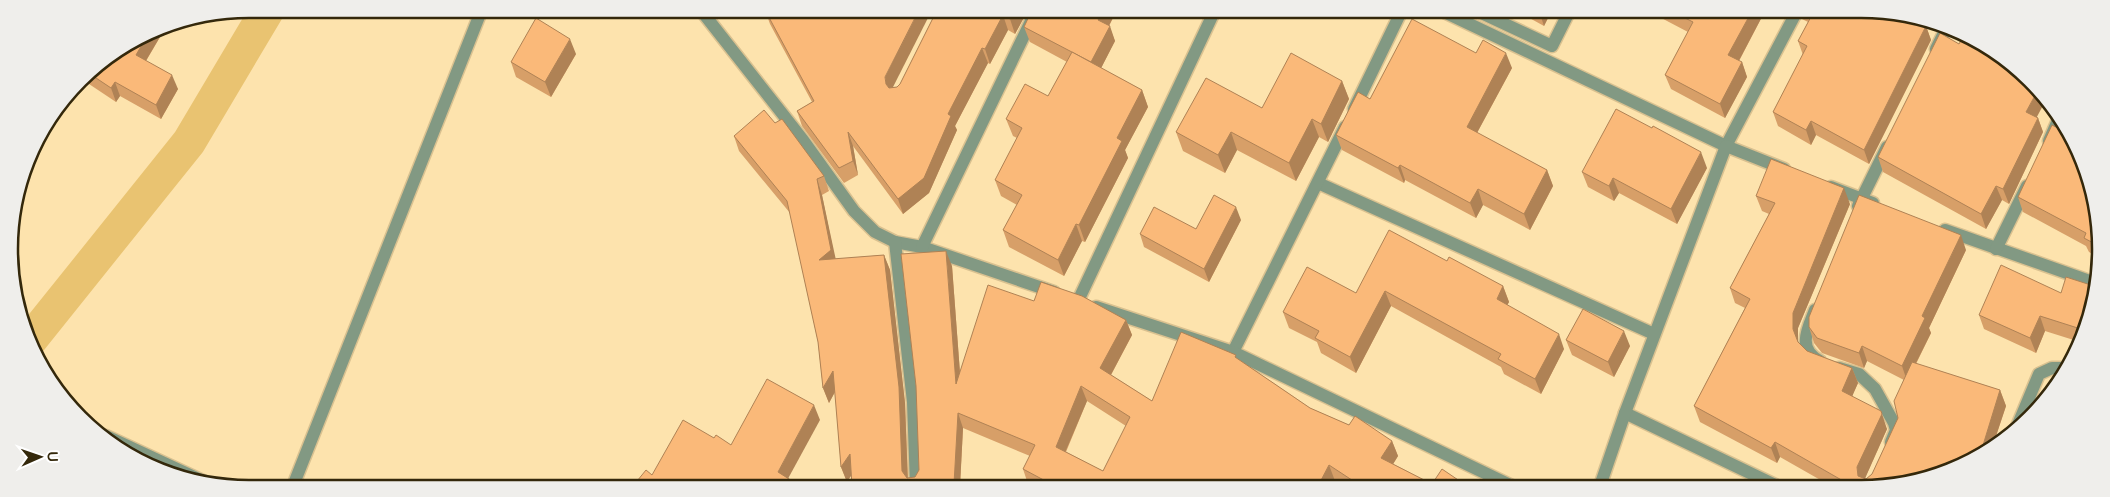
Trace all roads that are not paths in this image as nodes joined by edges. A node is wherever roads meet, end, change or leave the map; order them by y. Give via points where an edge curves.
1 (478, 18) edge
2 (707, 18) edge
3 (1032, 18) edge
4 (1211, 18) edge
5 (1398, 18) edge
6 (1457, 18) edge
7 (1492, 18) edge
8 (1566, 18) edge
9 (1793, 18) edge
10 (1944, 33) edge
11 (1928, 65) edge
12 (2056, 124) edge
13 (1892, 136) edge
14 (1726, 146) junction
15 (2042, 153) edge
16 (2034, 170) edge
17 (1798, 174) edge
18 (1816, 181) edge
19 (1318, 183) junction
20 (1861, 198) junction
21 (1888, 209) edge
22 (1854, 216) edge
23 (1933, 225) edge
24 (895, 242) junction
25 (922, 246) junction
26 (1996, 249) junction
27 (2091, 281) edge
28 (1820, 297) edge
29 (1078, 301) junction
30 (1654, 334) junction
31 (1233, 352) junction
32 (2060, 368) edge
33 (1625, 413) junction
34 (2022, 414) edge
35 (130, 447) edge
36 (1885, 454) edge
37 (168, 465) edge
38 (295, 480) edge
39 (916, 480) edge
40 (1500, 480) edge
41 (1602, 480) edge
42 (1765, 480) edge

1 - 38 street
2 - 24 street via 854,210 875,232
3 - 25 street
4 - 29 street
5 - 19 street
6 - 14 street
7 - 8 street via 1552,46
9 - 14 street
10 - 11 street
12 - 15 street
13 - 20 street
14 - 17 street
14 - 30 street
16 - 26 street
18 - 20 street
19 - 30 street
19 - 31 street
20 - 21 street
20 - 22 street
23 - 26 street
24 - 25 street
24 - 39 street via 913,402
25 - 29 street
26 - 27 street
28 - 36 street via 1806,331 1808,352 1817,360 1859,374 1875,389 1896,430
29 - 31 street
30 - 33 street
31 - 40 street
32 - 34 street via 2040,374
33 - 41 street
33 - 42 street
35 - 37 street

